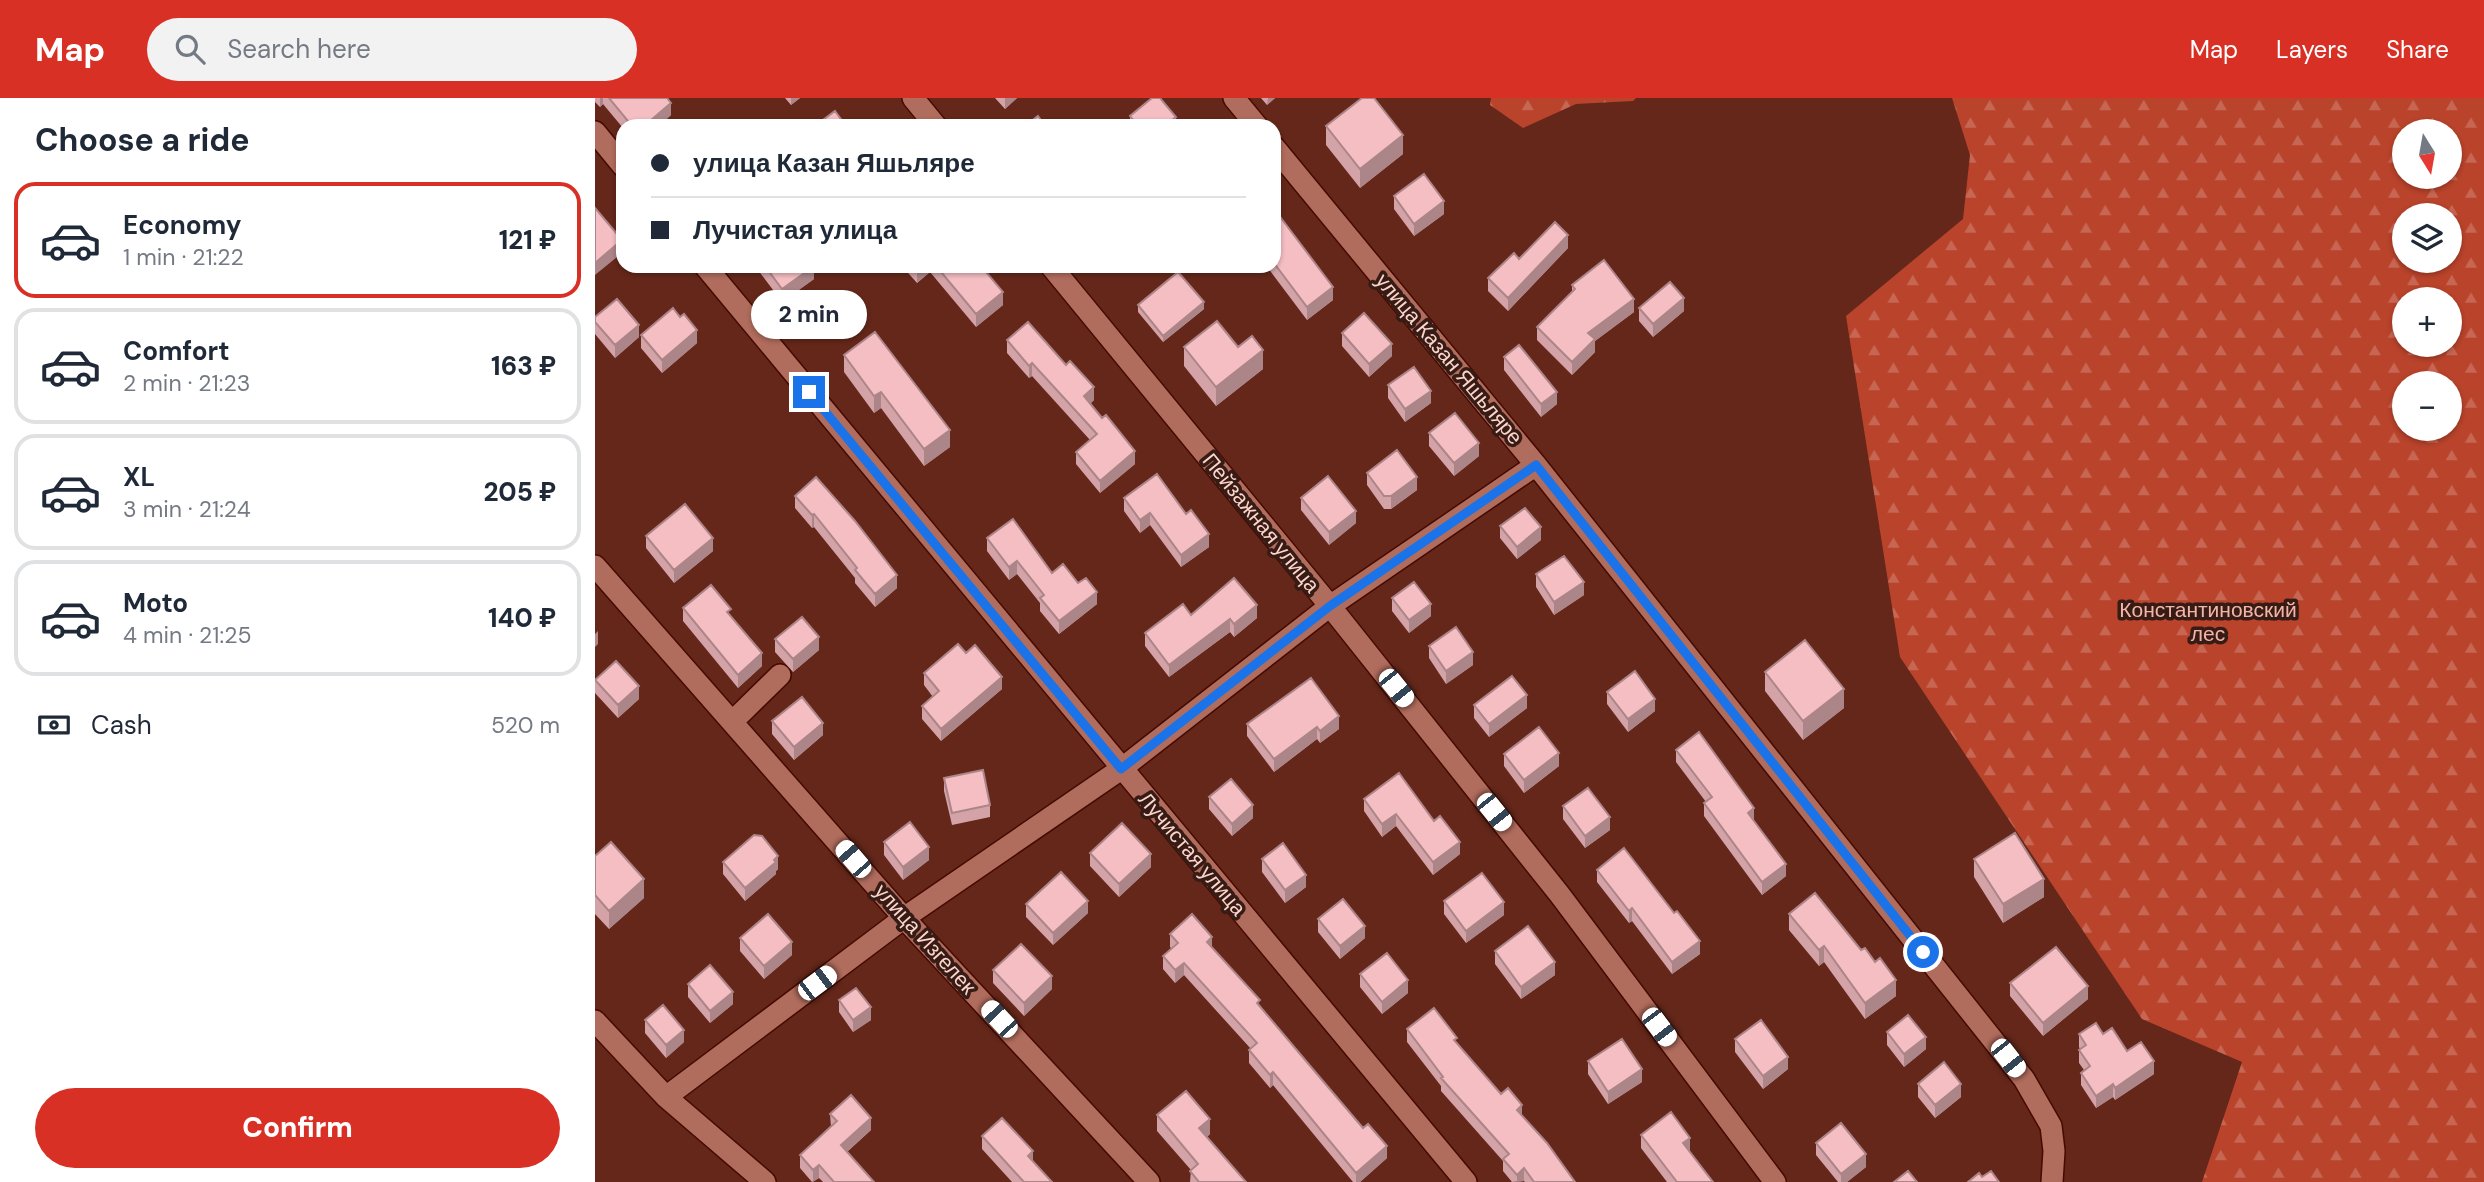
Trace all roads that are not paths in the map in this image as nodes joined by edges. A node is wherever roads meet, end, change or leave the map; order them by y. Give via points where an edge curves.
1 (913, 98) edge
2 (1234, 98) edge
3 (930, 119) edge
4 (1251, 119) edge
5 (595, 132) edge
6 (1281, 155) edge
7 (616, 158) edge
8 (711, 273) edge
9 (1057, 273) edge
10 (1536, 465) junction
11 (595, 566) edge
12 (1330, 606) junction
13 (780, 676) dead end
14 (732, 722) junction
15 (1121, 769) junction
16 (904, 918) junction
17 (595, 1021) edge
18 (666, 1097) junction
19 (765, 1182) edge
20 (1149, 1182) edge
21 (1466, 1182) edge
22 (1775, 1182) edge
23 (2052, 1182) edge

1 - 3 street
2 - 4 street
5 - 7 street
6 - 10 street, улица Казан Яшьляре
8 - 15 street, Лучистая улица
9 - 12 street, Пейзажная улица
10 - 12 street
10 - 23 street, улица Казан Яшьляре via 2024,1079 2051,1126
11 - 14 street, улица Изгелек
12 - 15 street
12 - 22 street, Пейзажная улица via 1560,895
13 - 14 street
14 - 16 street, улица Изгелек
15 - 16 street
15 - 21 street, Лучистая улица
16 - 18 street
16 - 20 street, улица Изгелек
17 - 18 street
18 - 19 street

